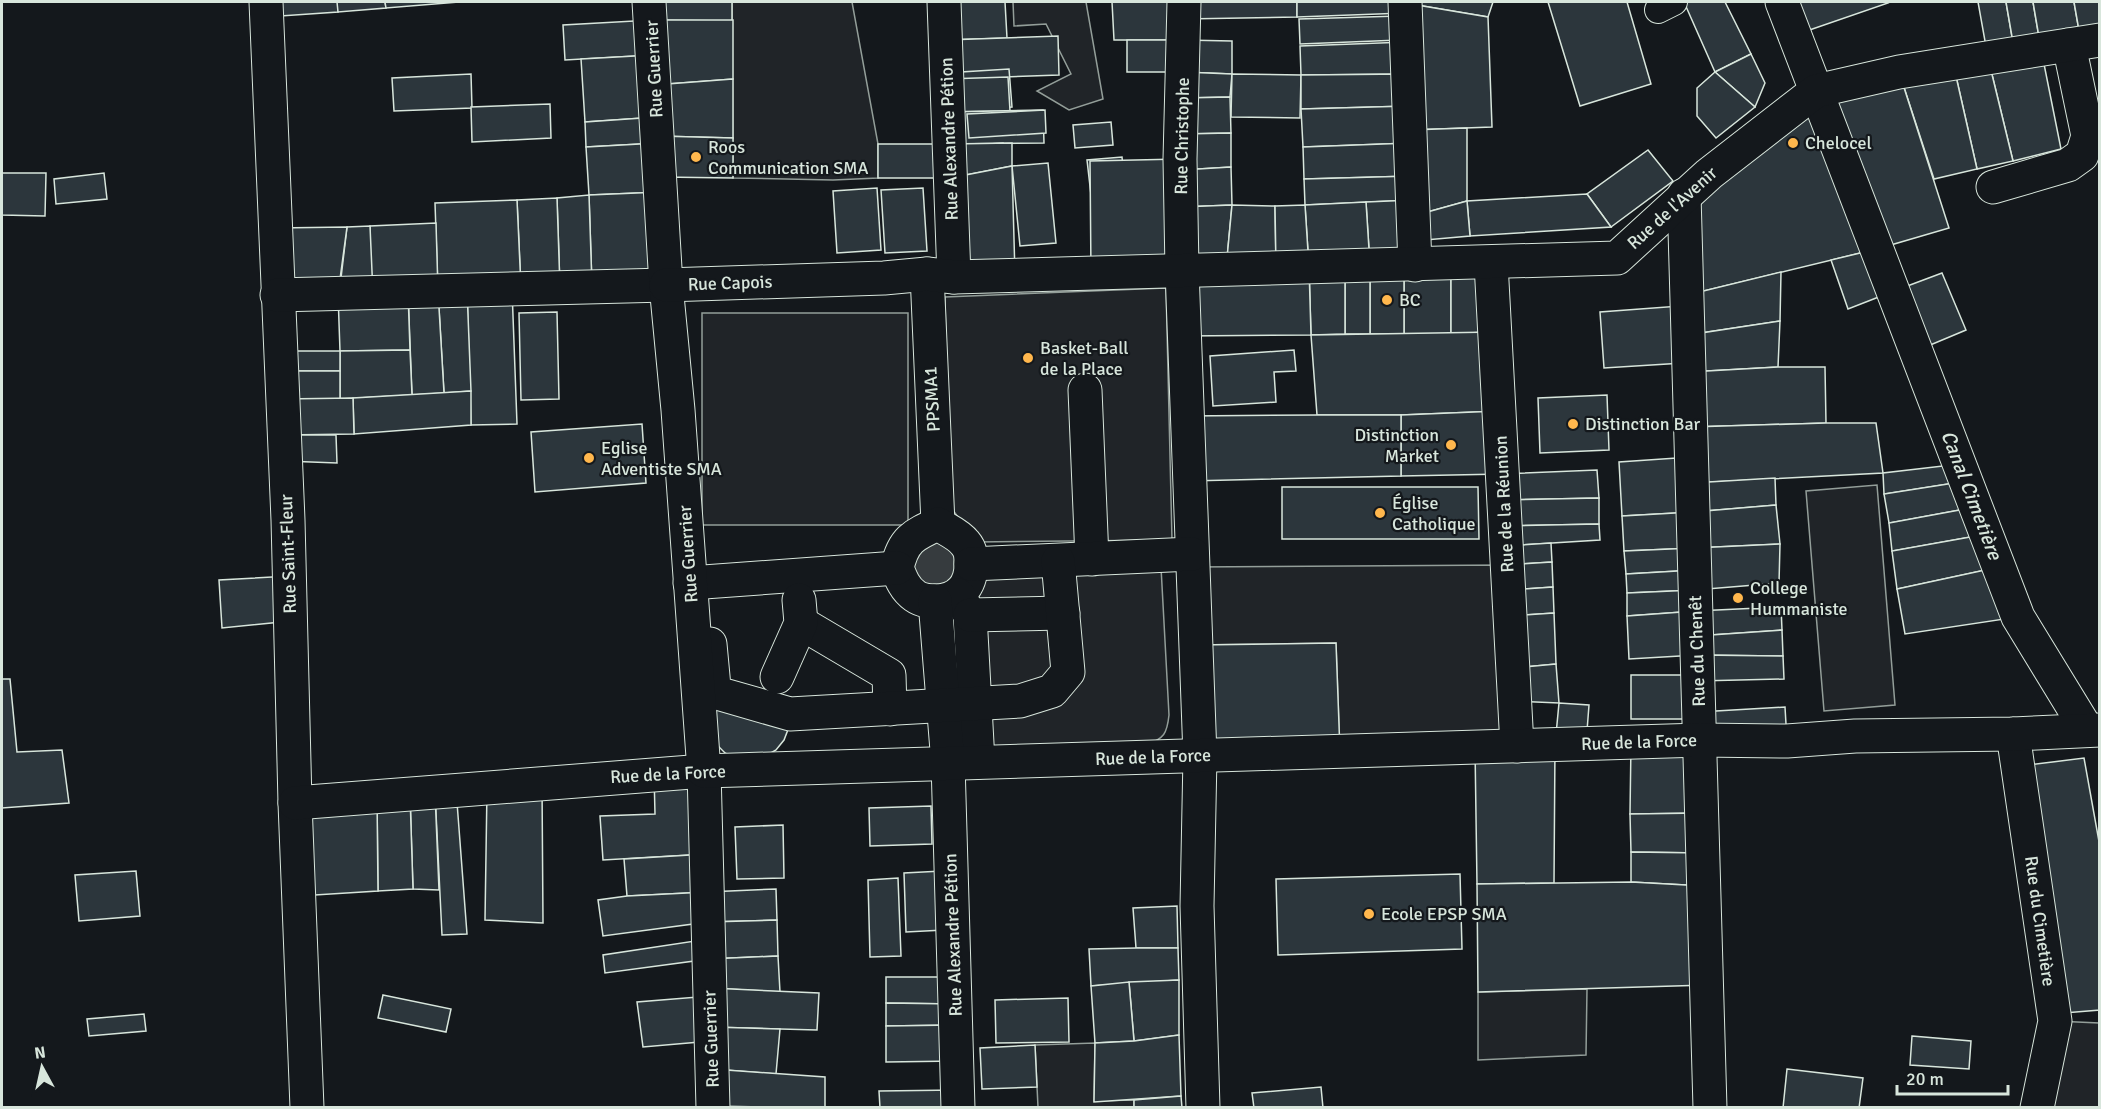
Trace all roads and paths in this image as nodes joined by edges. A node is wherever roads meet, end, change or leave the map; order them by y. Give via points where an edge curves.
1 (266, 2) edge
2 (650, 2) edge
3 (944, 2) edge
4 (1184, 2) edge
5 (1405, 2) edge
6 (1782, 2) edge
7 (2084, 42) edge
8 (1816, 91) junction
9 (1993, 187) dead end
10 (1684, 195) junction
11 (1491, 263) junction
12 (1415, 265) junction
13 (1182, 270) junction
14 (940, 275) junction
15 (666, 285) junction
16 (277, 295) junction
17 (1085, 390) dead end
18 (938, 524) junction
19 (1191, 554) junction
20 (1092, 560) junction
21 (1058, 561) junction
22 (971, 564) junction
23 (897, 568) junction
24 (797, 576) junction
25 (698, 583) junction
26 (954, 603) junction
27 (1063, 613) junction
28 (801, 623) junction
29 (777, 677) dead end
30 (976, 703) junction
31 (944, 705) junction
32 (890, 708) junction
33 (2093, 730) edge
34 (2013, 734) junction
35 (1700, 740) junction
36 (1517, 746) junction
37 (1200, 756) junction
38 (963, 763) junction
39 (704, 771) junction
40 (295, 803) junction
41 (307, 1107) edge
42 (713, 1107) edge
43 (958, 1107) edge
44 (1203, 1107) edge
45 (1710, 1107) edge
46 (2037, 1107) edge

1 - 16 street, Rue Saint-Fleur
2 - 15 street, Rue Guerrier
3 - 14 street, Rue Alexandre Pétion
4 - 13 street, Rue Christophe
5 - 12 street
6 - 8 street
7 - 8 street, Rue de l'Avenir via 1899,72
7 - 9 street via 2088,136 2082,155 2068,165
8 - 10 street, Rue de l'Avenir
8 - 33 street via 2018,616
10 - 11 street, Rue de l'Avenir via 1617,258
10 - 35 street, Rue du Chenêt
11 - 12 street, Rue de l'Avenir
11 - 36 street, Rue de la Réunion
12 - 13 street, Rue de l'Avenir
13 - 14 street, Rue Capois
13 - 19 street, Rue Christophe
14 - 15 street, Rue Capois
14 - 18 street, PPSMA1
15 - 16 street, Rue Capois
15 - 25 street, Rue Guerrier
16 - 40 street, Rue Saint-Fleur via 288,520
17 - 20 street
18 - 22 street via 966,544
18 - 23 street via 904,545
19 - 20 street
19 - 37 street, Rue Christophe
20 - 21 street
21 - 22 street
21 - 27 street
22 - 26 street via 971,576
23 - 24 street
23 - 26 street via 916,597
24 - 25 street
24 - 28 street
25 - 32 street via 717,693 789,714
25 - 39 street, Rue Guerrier
26 - 27 street
26 - 30 street
26 - 31 street
27 - 30 street via 1068,672 1053,691 1020,701
28 - 29 street
28 - 32 street via 889,675
30 - 31 street
30 - 38 street
31 - 32 street
31 - 38 street
33 - 34 street, Rue de la Force
34 - 35 street, Rue de la Force
34 - 46 street, Rue du Cimetière via 2055,1021
35 - 36 street, Rue de la Force
35 - 45 street, Rue du Chenêt
36 - 37 street, Rue de la Force
37 - 38 street, Rue de la Force
37 - 44 street, Rue Christophe via 1197,906
38 - 39 street, Rue de la Force
38 - 43 street, Rue Alexandre Pétion
39 - 40 street, Rue de la Force
39 - 42 street, Rue Guerrier
40 - 41 street, Rue Saint-Fleur

